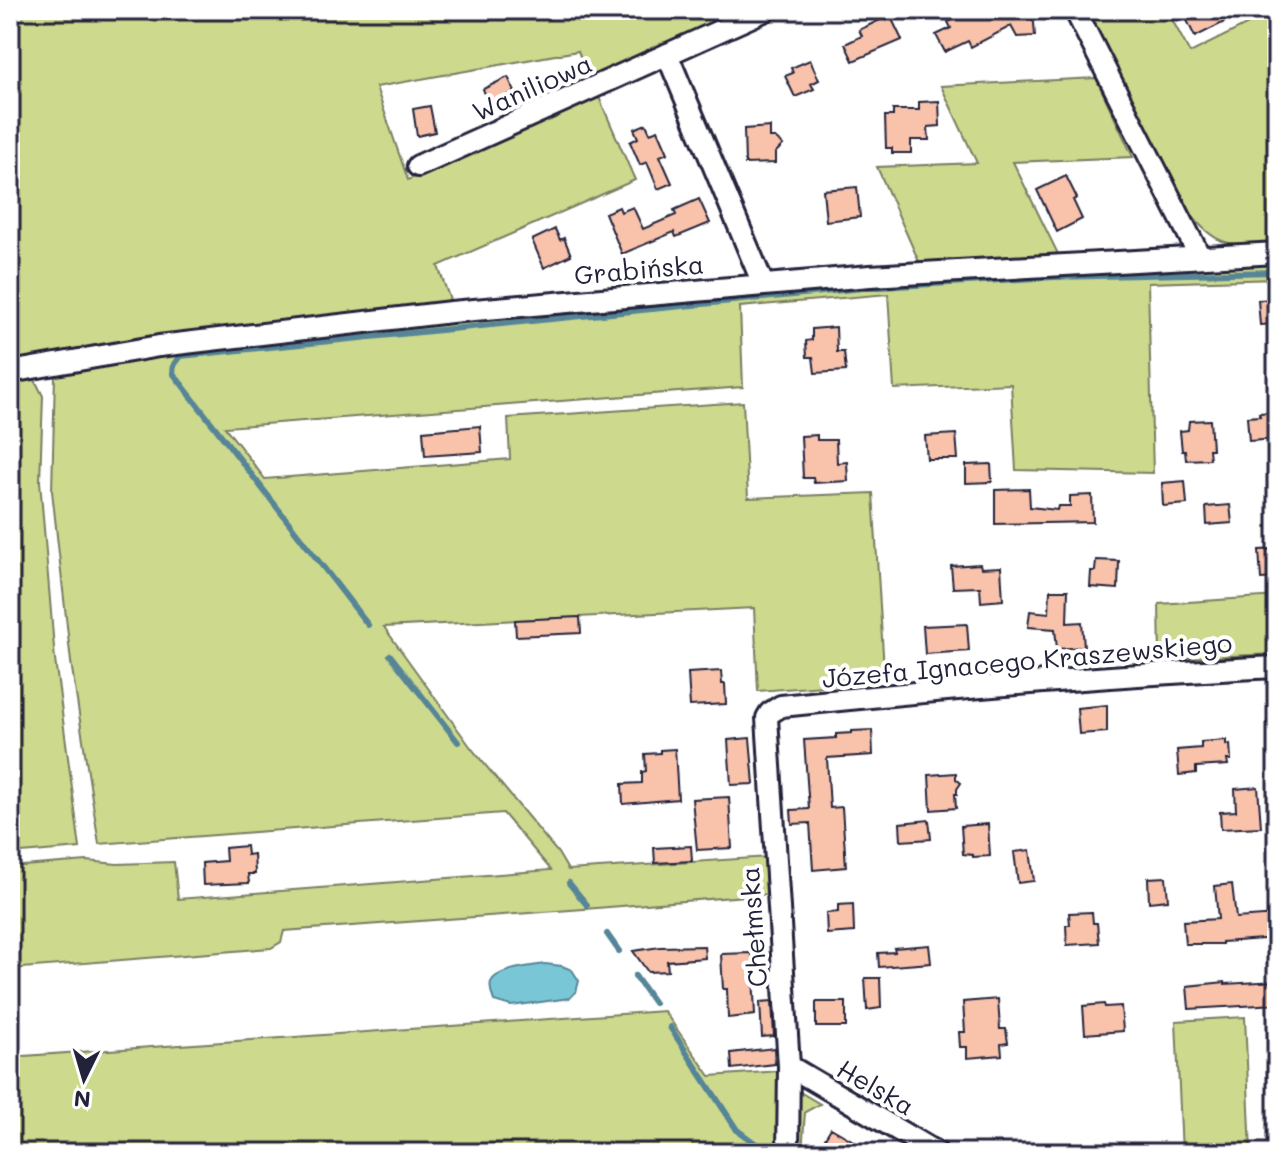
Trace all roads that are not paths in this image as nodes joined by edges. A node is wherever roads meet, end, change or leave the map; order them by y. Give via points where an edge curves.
1 (766, 10) edge
2 (1075, 10) edge
3 (667, 54) junction
4 (418, 166) dead end
5 (1277, 253) edge
6 (1200, 257) junction
7 (763, 284) junction
8 (10, 372) edge
9 (1277, 667) edge
10 (781, 706) joint
11 (789, 1066) junction
12 (788, 1152) edge
13 (937, 1153) edge

1 - 3 street, Waniliowa
2 - 6 street
3 - 4 street, Waniliowa
3 - 7 street
5 - 6 street, Grabińska
6 - 7 street, Grabińska
7 - 8 street, Grabińska via 419,315 159,346
9 - 10 street, Józefa Ignacego Kraszewskiego
10 - 11 street, Chełmska via 767,718
11 - 12 street, Chełmska
11 - 13 street, Helska

